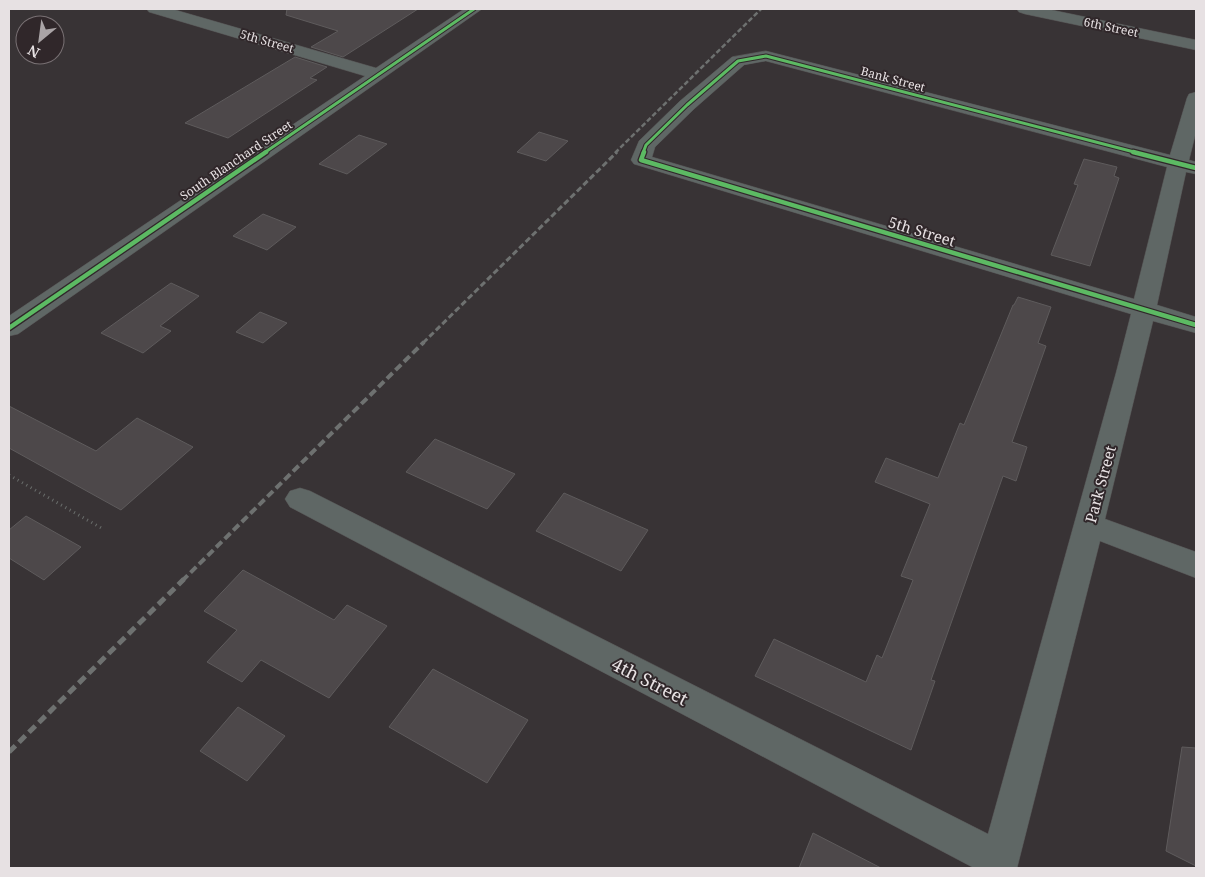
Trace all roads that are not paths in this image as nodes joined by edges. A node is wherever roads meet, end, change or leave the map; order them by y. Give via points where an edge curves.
1 (155, 9) edge
2 (474, 9) edge
3 (1025, 9) edge
4 (1196, 45) edge
5 (379, 74) junction
6 (1196, 98) edge
7 (641, 160) joint
8 (1187, 165) edge
9 (1144, 309) junction
10 (1196, 325) edge
11 (9, 328) edge
12 (300, 499) dead end
13 (1089, 525) junction
14 (1196, 565) edge
15 (999, 865) edge

1 - 5 street, 5th Street
2 - 5 street, South Blanchard Street
3 - 4 street, 6th Street
5 - 11 street, South Blanchard Street
6 - 8 street, Park Street
7 - 8 street, Bank Street via 646,145 738,61 766,56
7 - 9 street, 5th Street
8 - 9 street, Park Street
9 - 10 street, 5th Street
9 - 13 street, Park Street
12 - 15 street, 4th Street
13 - 14 street
13 - 15 street, Park Street

